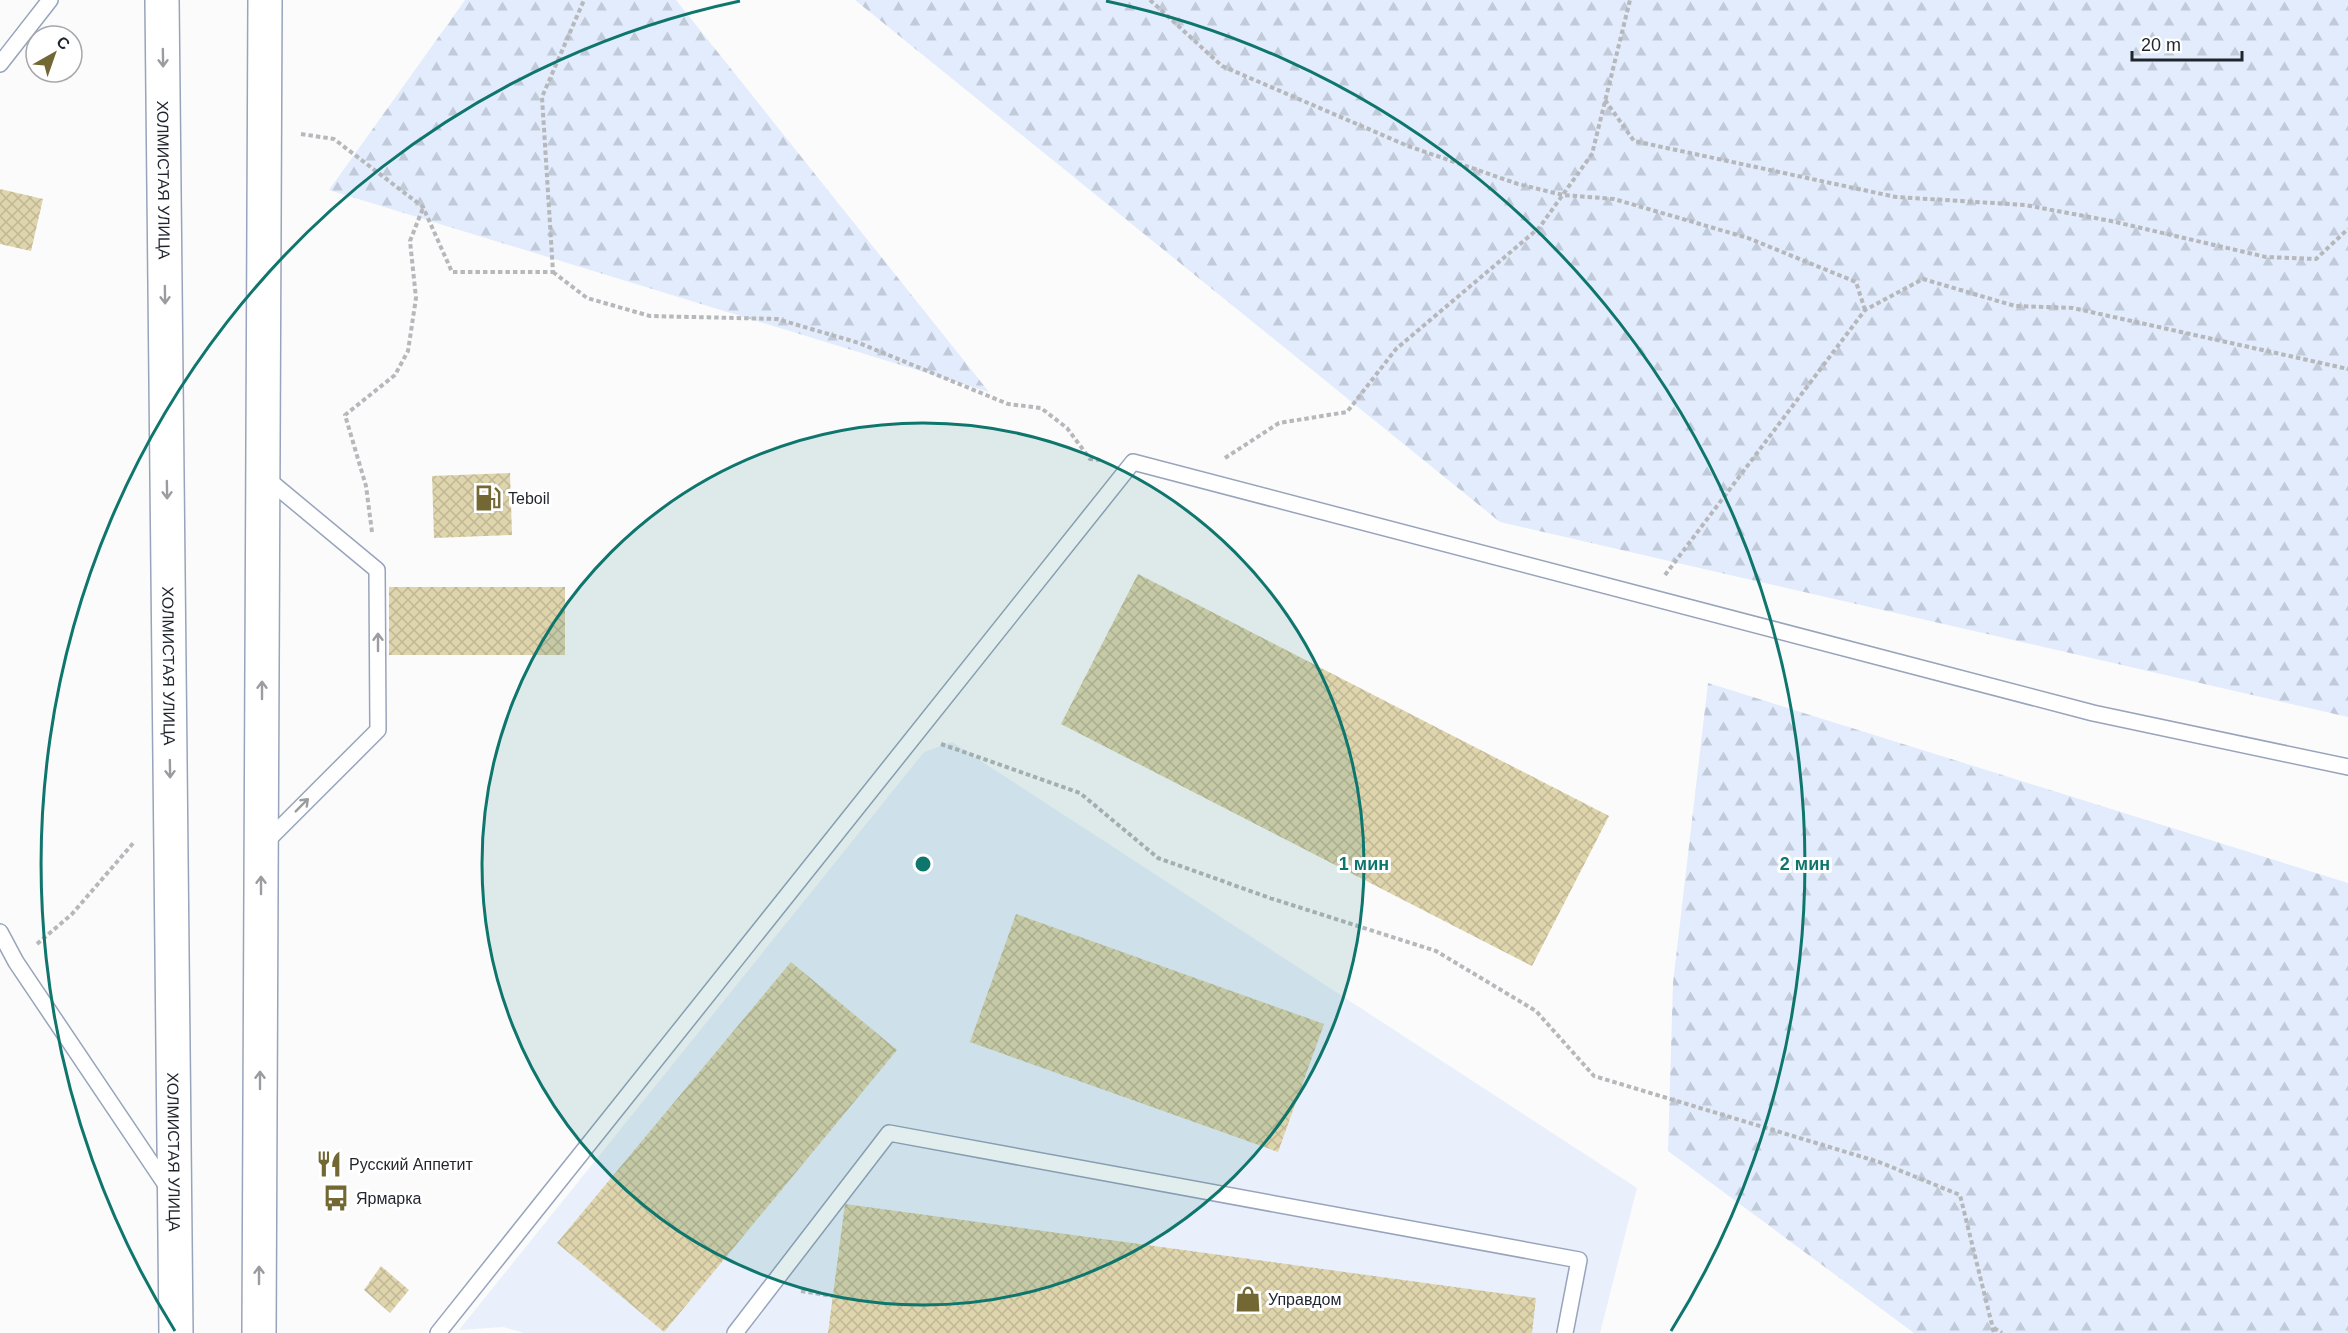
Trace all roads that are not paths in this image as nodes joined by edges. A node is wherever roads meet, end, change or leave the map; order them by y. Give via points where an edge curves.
1 (50, 0) edge
2 (162, 0) edge
3 (265, 0) edge
4 (0, 64) edge
5 (263, 475) junction
6 (2348, 767) edge
7 (261, 847) junction
8 (0, 932) edge
9 (175, 1198) junction
10 (176, 1333) edge
11 (259, 1333) edge
12 (438, 1333) edge
13 (735, 1333) edge
14 (1565, 1333) edge

1 - 4 lane
2 -> 9 highway, ХОЛМИСТАЯ УЛИЦА
3 - 5 highway
7 -> 5 highway
7 -> 5 lane via 378,730 378,570
6 - 12 lane via 2093,713 1133,462
11 -> 7 highway
8 - 9 lane via 16,962
9 - 10 highway, ХОЛМИСТАЯ УЛИЦА
13 - 14 lane via 889,1133 1579,1260

